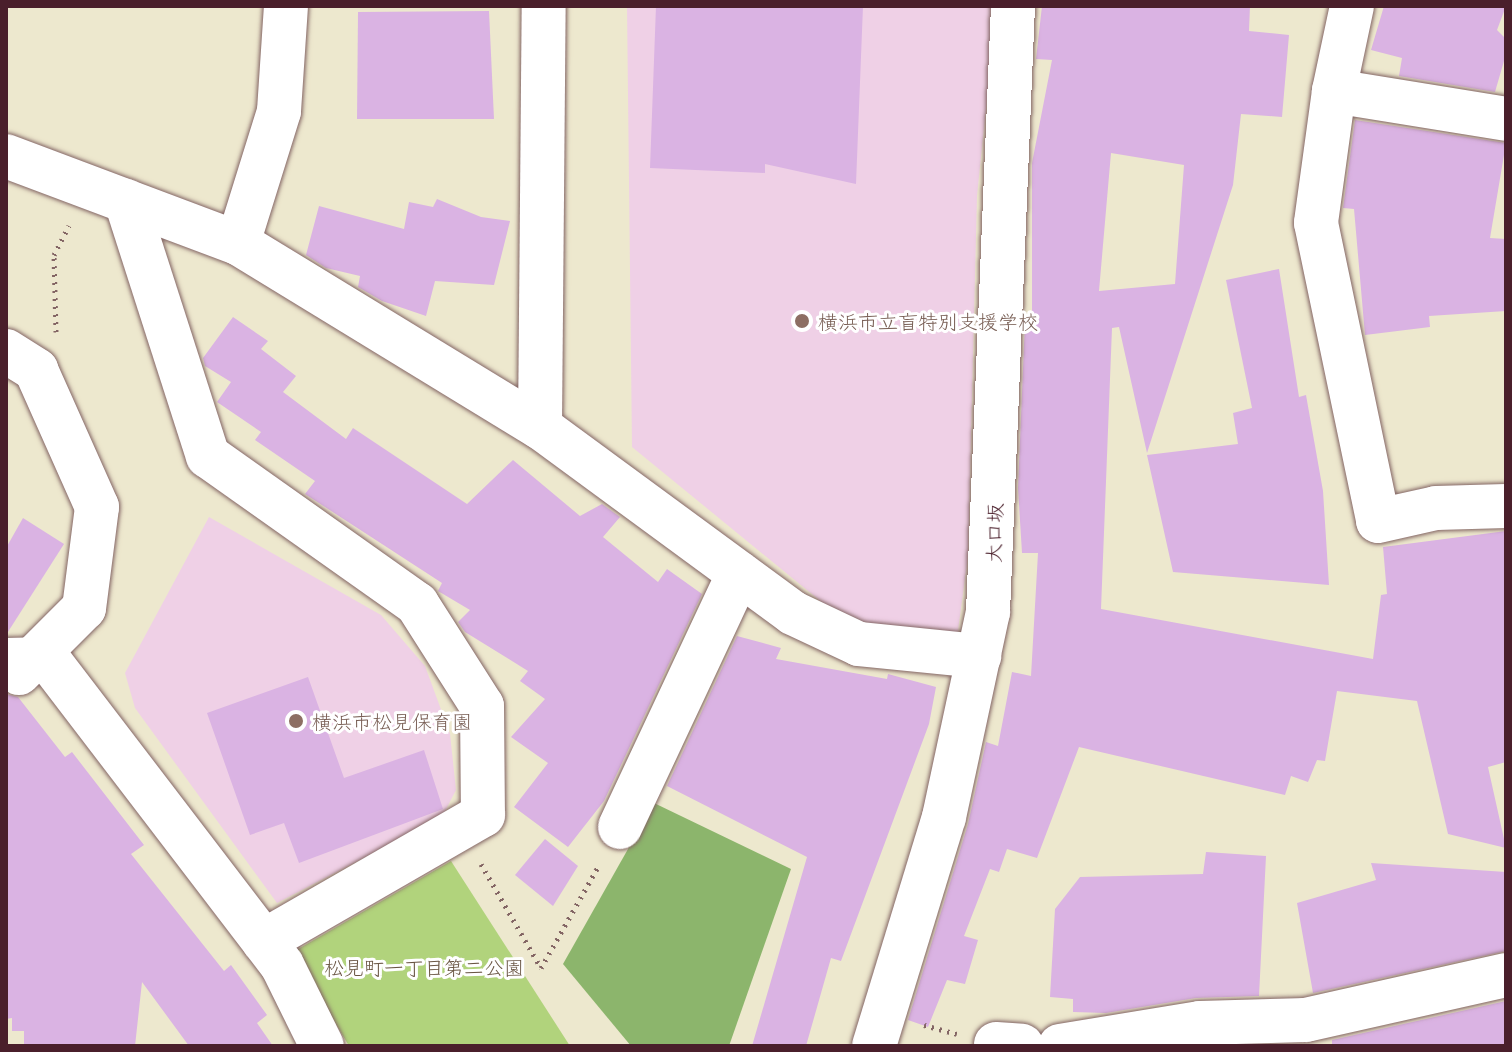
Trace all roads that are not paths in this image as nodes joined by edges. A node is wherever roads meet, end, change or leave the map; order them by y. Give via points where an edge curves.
1 (286, 6) edge
2 (544, 6) edge
3 (1013, 6) edge
4 (1352, 6) edge
5 (1334, 91) junction
6 (1506, 119) edge
7 (6, 156) edge
8 (98, 197) junction
9 (238, 243) junction
10 (6, 351) edge
11 (540, 427) junction
12 (1506, 506) edge
13 (739, 573) junction
14 (979, 656) junction
15 (14, 669) edge
16 (620, 827) road end
17 (264, 941) junction
18 (1506, 975) edge
19 (878, 1030) edge
20 (1302, 1033) edge
21 (322, 1046) edge
22 (1060, 1046) edge

1 - 9 street via 279,111
2 - 11 street
3 - 14 street, 大口坂 via 993,574
4 - 5 street
5 - 6 street
5 - 12 street via 1316,223 1378,521 1436,508
7 - 8 street
8 - 9 street
8 - 17 street via 208,456 417,604 482,706 483,815
9 - 11 street
10 - 15 street via 36,370 48,368 97,507 84,608
11 - 13 street
13 - 14 street via 793,613 859,644
13 - 16 street
14 - 19 street, 大口坂 via 944,817
15 - 17 street via 48,659
17 - 21 street
18 - 20 street
20 - 22 street via 1200,1023

